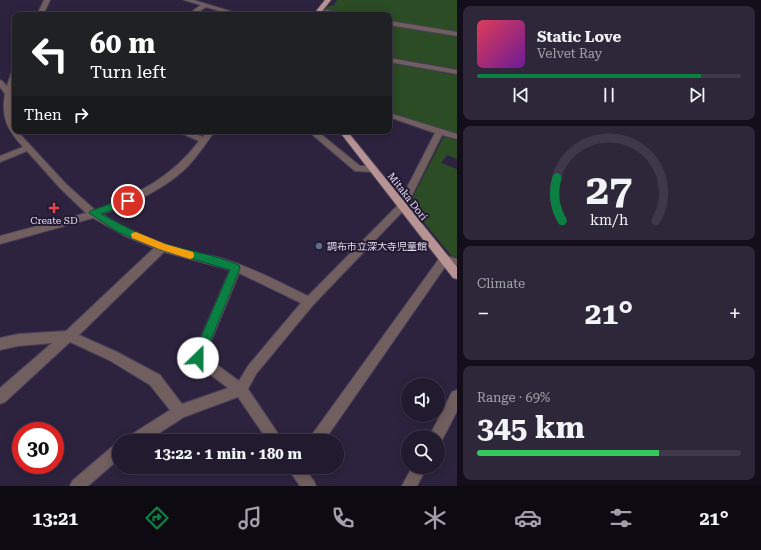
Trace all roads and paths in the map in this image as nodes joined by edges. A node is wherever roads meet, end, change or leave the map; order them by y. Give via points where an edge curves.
1 (46, 0) edge
2 (187, 0) edge
3 (328, 0) edge
4 (205, 5) junction
5 (41, 12) edge
6 (194, 12) edge
7 (230, 12) edge
8 (319, 12) edge
9 (392, 23) edge
10 (457, 34) edge
11 (392, 61) edge
12 (457, 72) edge
13 (12, 79) edge
14 (0, 82) edge
15 (5, 98) edge
16 (392, 116) edge
17 (12, 128) edge
18 (440, 131) junction
19 (16, 134) edge
20 (188, 134) edge
21 (209, 134) edge
22 (316, 134) edge
23 (345, 134) edge
24 (457, 137) edge
25 (204, 140) junction
26 (29, 147) junction
27 (0, 160) edge
28 (373, 169) junction
29 (402, 207) junction
30 (93, 213) junction
31 (0, 240) edge
32 (162, 246) junction
33 (445, 259) junction
34 (457, 264) edge
35 (236, 268) junction
36 (457, 275) edge
37 (309, 302) junction
38 (69, 336) junction
39 (0, 344) edge
40 (241, 390) junction
41 (0, 397) edge
42 (457, 397) edge
43 (180, 412) junction
44 (440, 430) edge
45 (145, 434) edge
46 (271, 434) edge
47 (321, 434) edge
48 (112, 456) edge
49 (300, 474) edge
50 (416, 474) edge
51 (77, 486) edge
52 (309, 486) edge
53 (409, 486) edge

1 - 5 street
2 - 4 street
3 - 8 main road
4 - 6 street
4 - 7 street
9 - 10 street
11 - 12 street
13 - 15 street
14 - 15 street
15 - 17 street via 8,120
16 - 18 street
18 - 24 street
18 - 29 street
19 - 26 street
20 - 25 street
21 - 25 street
22 - 28 street via 358,169
23 - 28 main road, Mitaka Dori
25 - 30 street via 181,168 162,183 128,201
26 - 27 street
26 - 30 street via 72,195
28 - 29 main road, Mitaka Dori
29 - 33 main road, Mitaka Dori
29 - 37 street
30 - 31 street
30 - 32 street via 121,229
32 - 35 street
32 - 38 street
33 - 34 street
33 - 36 main road, Mitaka Dori
33 - 47 street
35 - 37 street
35 - 40 street via 198,358
37 - 40 street via 252,370
38 - 39 street
38 - 41 street
38 - 43 street via 113,356 155,380
40 - 43 street
40 - 46 street
42 - 44 street
43 - 45 street
48 - 51 street
49 - 52 street
50 - 53 street

